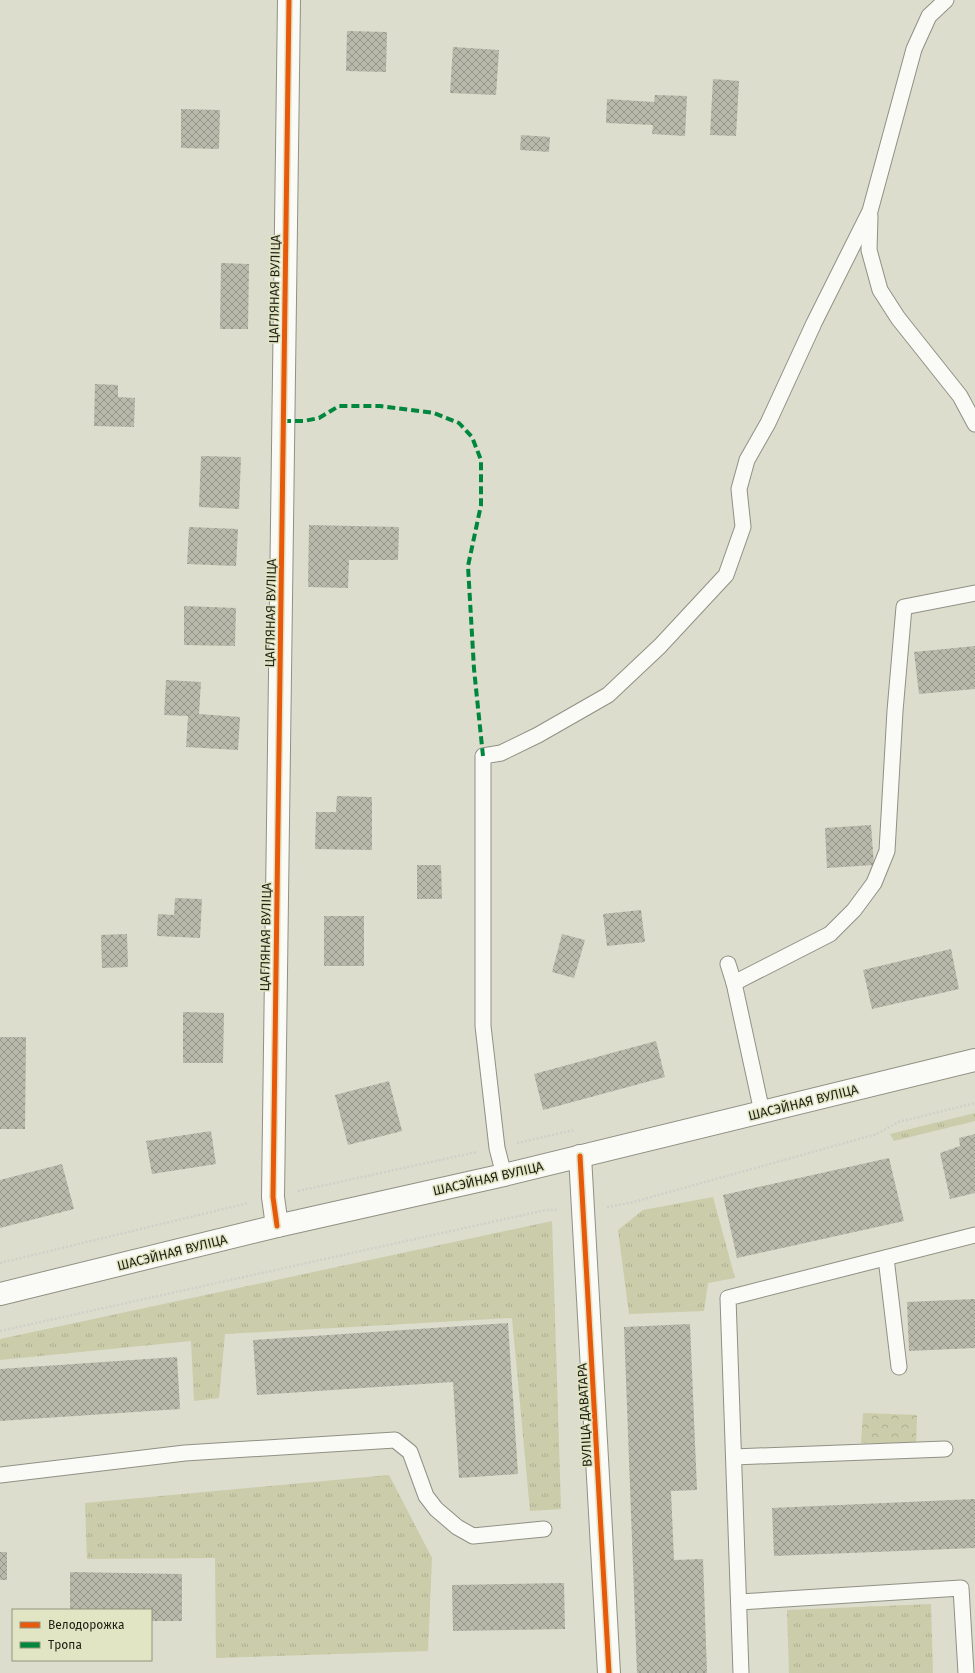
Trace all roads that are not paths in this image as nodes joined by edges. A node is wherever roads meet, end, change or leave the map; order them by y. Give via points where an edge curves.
1 (289, 0) edge
2 (946, 0) edge
3 (870, 211) junction
4 (975, 424) edge
5 (975, 593) edge
6 (728, 964) dead end
7 (734, 983) junction
8 (975, 1060) edge
9 (762, 1112) junction
10 (580, 1156) junction
11 (504, 1175) junction
12 (277, 1226) junction
13 (975, 1235) edge
14 (886, 1258) junction
15 (0, 1294) edge
16 (899, 1367) dead end
17 (945, 1449) dead end
18 (734, 1457) junction
19 (0, 1475) edge
20 (544, 1529) dead end
21 (739, 1602) junction
22 (608, 1673) edge
23 (741, 1673) edge
24 (966, 1673) edge

1 - 12 street, ЦАГЛЯНАЯ ВУЛІЦА via 273,1197
2 - 3 lane via 929,16 914,49
3 - 4 lane via 869,250 880,290 898,318 960,396
3 - 11 lane via 814,322 768,423 747,460 739,489 743,527 726,575 660,646 608,695 514,747 501,753 483,756 483,1026 497,1148
5 - 7 lane via 904,608 887,851 874,883 854,910 830,934
6 - 7 lane
7 - 9 lane
8 - 9 street, ШАСЭЙНАЯ ВУЛІЦА
9 - 10 street, ШАСЭЙНАЯ ВУЛІЦА
10 - 11 street, ШАСЭЙНАЯ ВУЛІЦА
10 - 22 street, ВУЛІЦА ДАВАТАРА
11 - 12 street, ШАСЭЙНАЯ ВУЛІЦА
12 - 15 street, ШАСЭЙНАЯ ВУЛІЦА
13 - 14 lane
14 - 16 lane
14 - 18 lane via 728,1298
17 - 18 lane
18 - 21 lane
19 - 20 lane via 185,1453 395,1440 410,1452 426,1496 436,1509 472,1536
21 - 23 lane
21 - 24 lane via 962,1588

